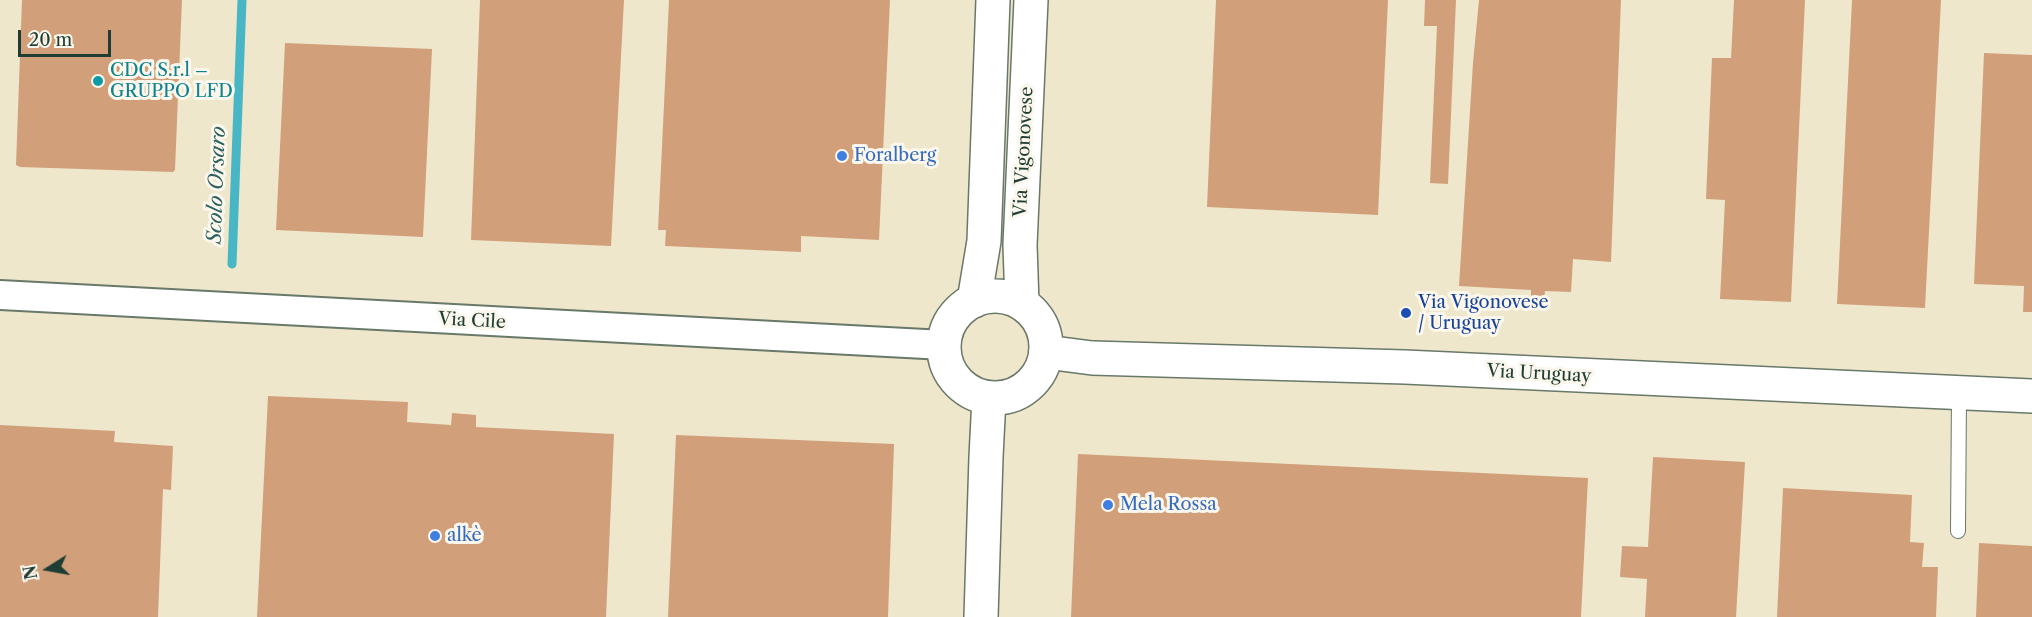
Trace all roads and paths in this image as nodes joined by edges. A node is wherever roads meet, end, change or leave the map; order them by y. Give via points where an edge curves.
1 (993, 0) edge
2 (1031, 0) edge
3 (0, 295) edge
4 (974, 301) junction
5 (1022, 304) junction
6 (945, 345) junction
7 (1046, 352) junction
8 (1959, 394) junction
9 (2032, 396) edge
10 (989, 398) junction
11 (1958, 531) dead end
12 (981, 617) edge

1 - 4 main road, Via Vigonovese via 984,241
2 - 5 main road, Via Vigonovese via 1020,245
3 - 6 street, Via Cile
4 - 5 main road via 1001,296
4 - 6 main road via 953,319
5 - 7 main road via 1041,324
6 - 10 main road via 946,361 953,375 964,387
7 - 8 main road, Via Uruguay via 1092,358 1405,367
7 - 10 main road via 1034,380 1022,391
8 - 9 main road, Via Uruguay
8 - 11 lane
10 - 12 main road

